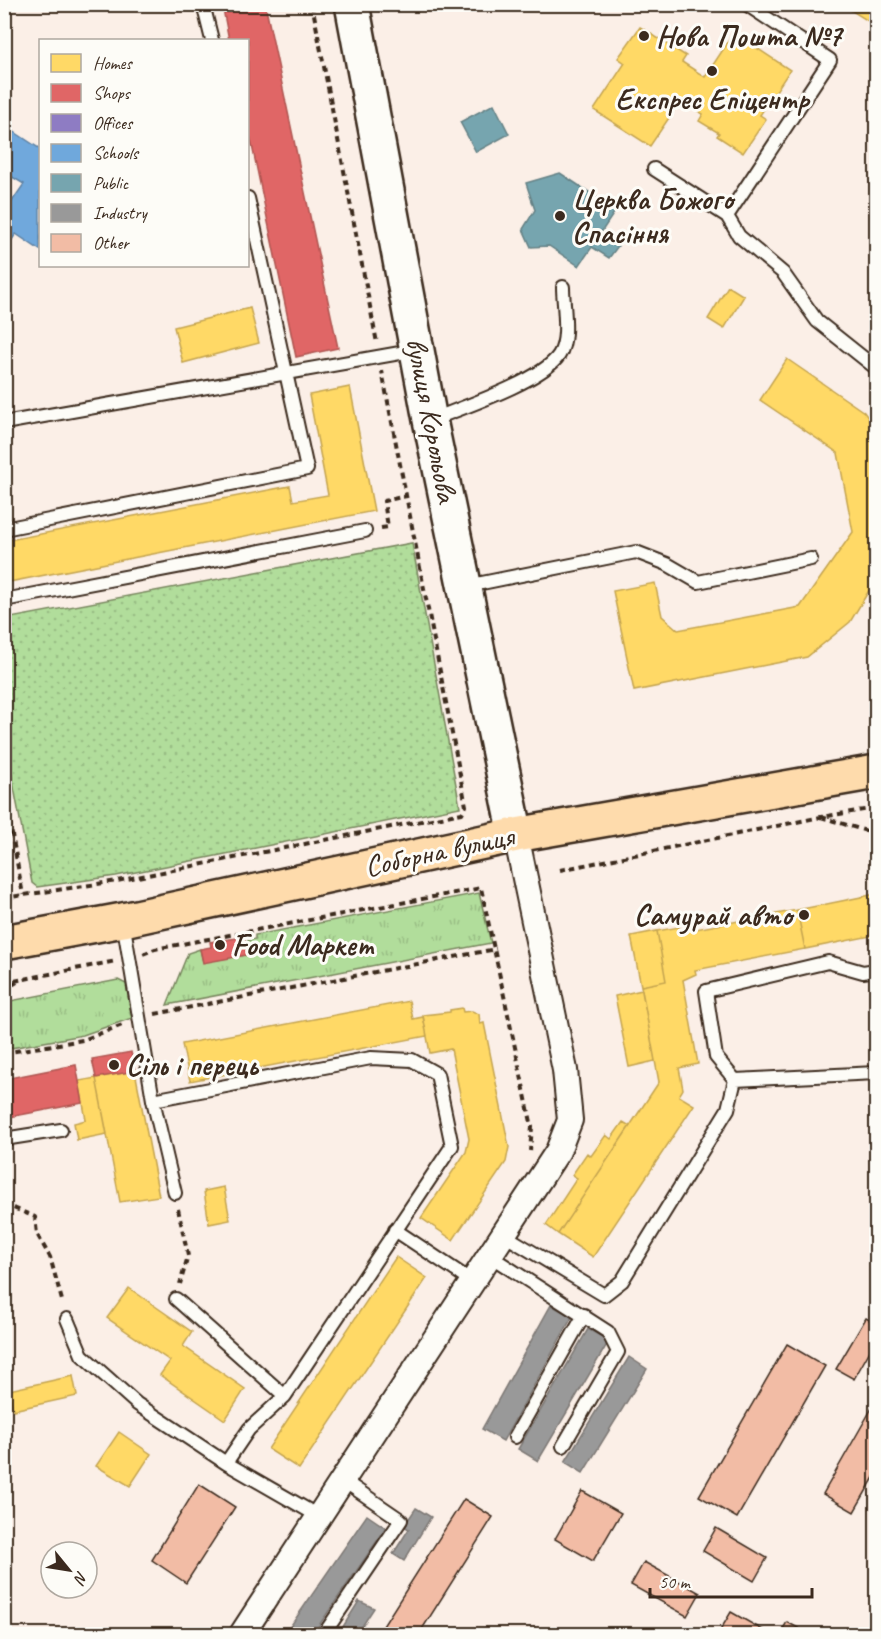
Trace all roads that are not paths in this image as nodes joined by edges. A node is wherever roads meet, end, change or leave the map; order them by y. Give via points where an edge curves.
1 (204, 4) edge
2 (352, 4) edge
3 (746, 4) edge
4 (212, 39) edge
5 (654, 169) dead end
6 (249, 202) edge
7 (727, 216) junction
8 (563, 286) dead end
9 (418, 350) junction
10 (876, 368) edge
11 (288, 374) junction
12 (430, 420) junction
13 (4, 423) edge
14 (4, 529) edge
15 (365, 531) road end
16 (811, 559) dead end
17 (466, 586) junction
18 (4, 600) edge
19 (876, 772) edge
20 (516, 835) junction
21 (123, 920) junction
22 (4, 942) edge
23 (876, 970) edge
24 (876, 1073) edge
25 (735, 1080) junction
26 (153, 1100) junction
27 (62, 1130) dead end
28 (4, 1139) edge
29 (176, 1193) road end
30 (395, 1230) junction
31 (504, 1235) junction
32 (490, 1256) junction
33 (473, 1282) junction
34 (176, 1299) road end
35 (584, 1315) junction
36 (67, 1319) road end
37 (285, 1396) junction
38 (515, 1437) dead end
39 (563, 1446) dead end
40 (226, 1463) junction
41 (344, 1481) junction
42 (320, 1517) junction
43 (242, 1635) edge
44 (324, 1635) edge

1 - 4 lane
2 - 9 street, вулиця Корольова
3 - 7 lane via 830,60
5 - 7 lane
6 - 11 lane
7 - 10 lane via 739,236 783,273 817,321
8 - 12 lane via 564,339 559,355 547,367 514,386
9 - 11 lane
9 - 12 street, вулиця Корольова
11 - 13 lane
11 - 14 lane via 307,469
12 - 17 street, вулиця Корольова
15 - 18 lane
16 - 17 lane via 698,582 668,564 636,552
17 - 20 street, вулиця Корольова
19 - 20 main road, Соборна вулиця
20 - 21 main road, Соборна вулиця
20 - 31 street via 566,1070 570,1120 558,1151
21 - 22 main road, Соборна вулиця
21 - 26 lane
23 - 25 lane via 863,972 828,962 706,991 716,1057
24 - 25 lane
25 - 31 lane via 728,1109 622,1281 604,1294
26 - 29 lane
26 - 30 lane via 371,1058 412,1060 437,1074 452,1146
27 - 28 lane
30 - 33 lane
30 - 37 lane
31 - 32 street
32 - 33 street
32 - 35 lane
33 - 41 street
34 - 37 lane
35 - 38 lane
35 - 39 lane via 608,1332 618,1353
36 - 40 lane via 82,1355 108,1379 137,1404
37 - 40 lane via 249,1429
40 - 42 lane
41 - 42 street
41 - 44 lane via 402,1520
42 - 43 street

